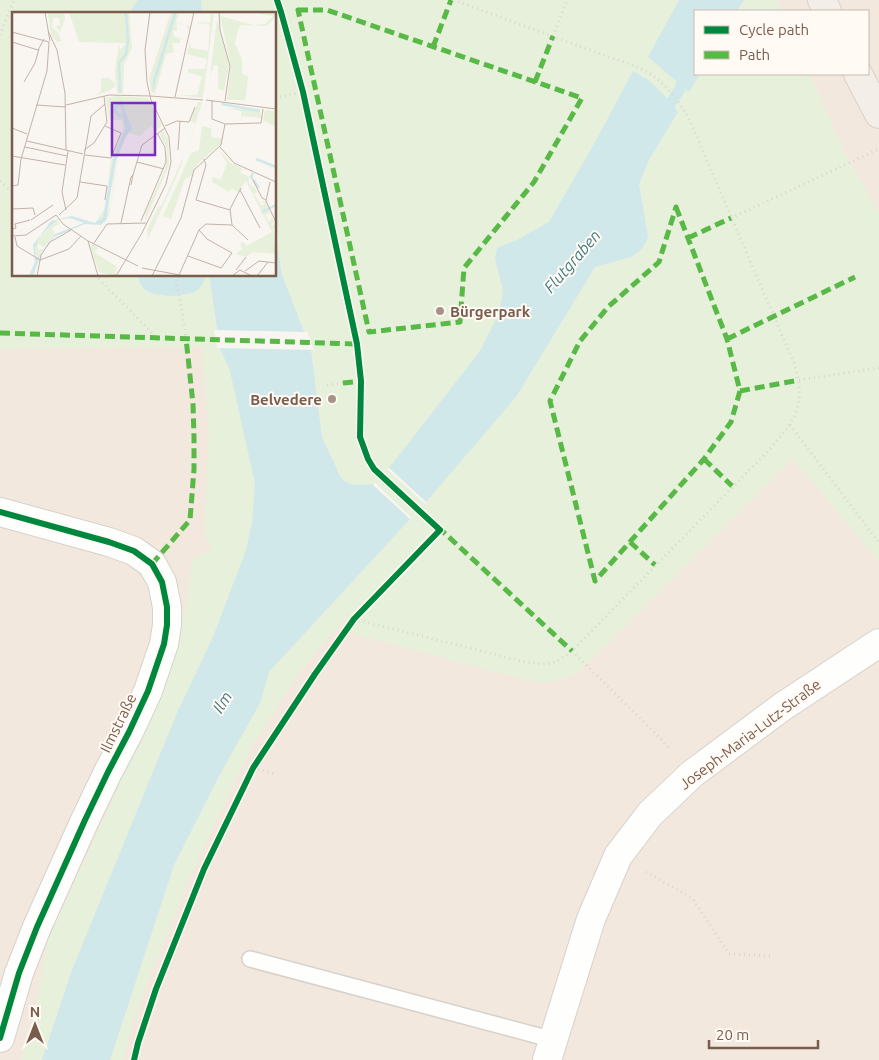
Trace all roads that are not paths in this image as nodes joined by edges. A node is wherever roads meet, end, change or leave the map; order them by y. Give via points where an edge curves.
1 (859, 75) edge
2 (879, 114) edge
3 (0, 512) edge
4 (879, 643) edge
5 (250, 959) dead end
6 (0, 1038) edge
7 (550, 1050) edge

1 - 2 main road
3 - 6 street, Ilmstraße via 134,551 152,564 162,582 167,625 148,691 37,927 19,973
4 - 7 street, Joseph-Maria-Lutz-Straße via 782,707 692,774 650,814 618,856 591,919
5 - 7 lane

